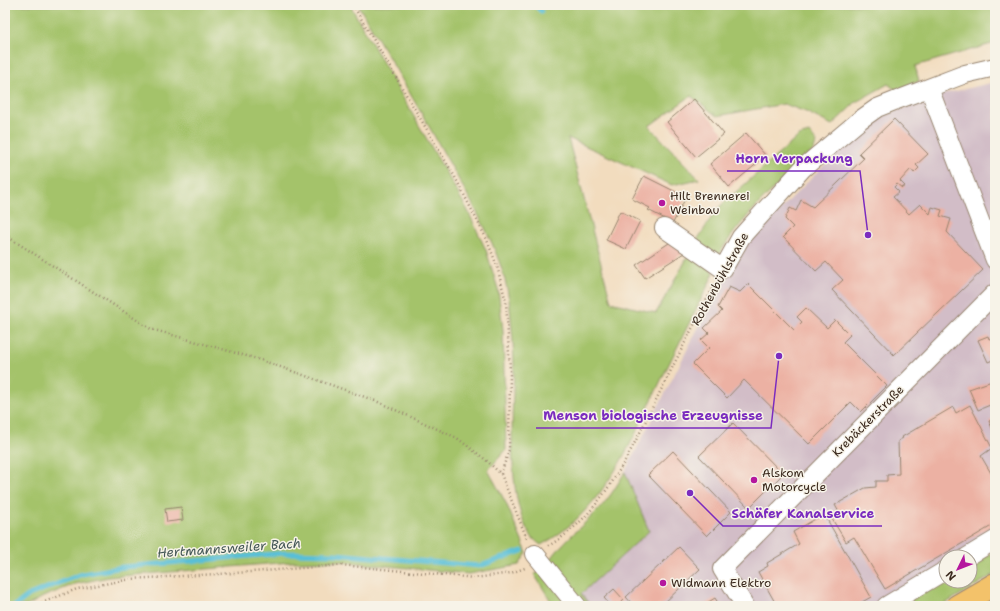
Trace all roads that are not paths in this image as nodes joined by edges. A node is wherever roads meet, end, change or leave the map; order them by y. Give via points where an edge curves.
1 (995, 67) edge
2 (929, 88) junction
3 (664, 228) dead end
4 (995, 259) edge
5 (995, 293) edge
6 (995, 540) edge
7 (978, 550) edge
8 (539, 558) road end
9 (938, 575) edge
10 (995, 584) edge
11 (576, 606) edge
12 (745, 606) edge
13 (886, 606) edge
14 (957, 606) edge

1 - 2 street, Rothenbühlstraße via 965,74
2 - 3 street, Rothenbühlstraße via 877,108 860,120 803,168 741,237 708,260
2 - 4 street
5 - 12 street, Krebäckerstraße via 722,569
6 - 7 street
8 - 11 street
9 - 13 street
10 - 14 main road

